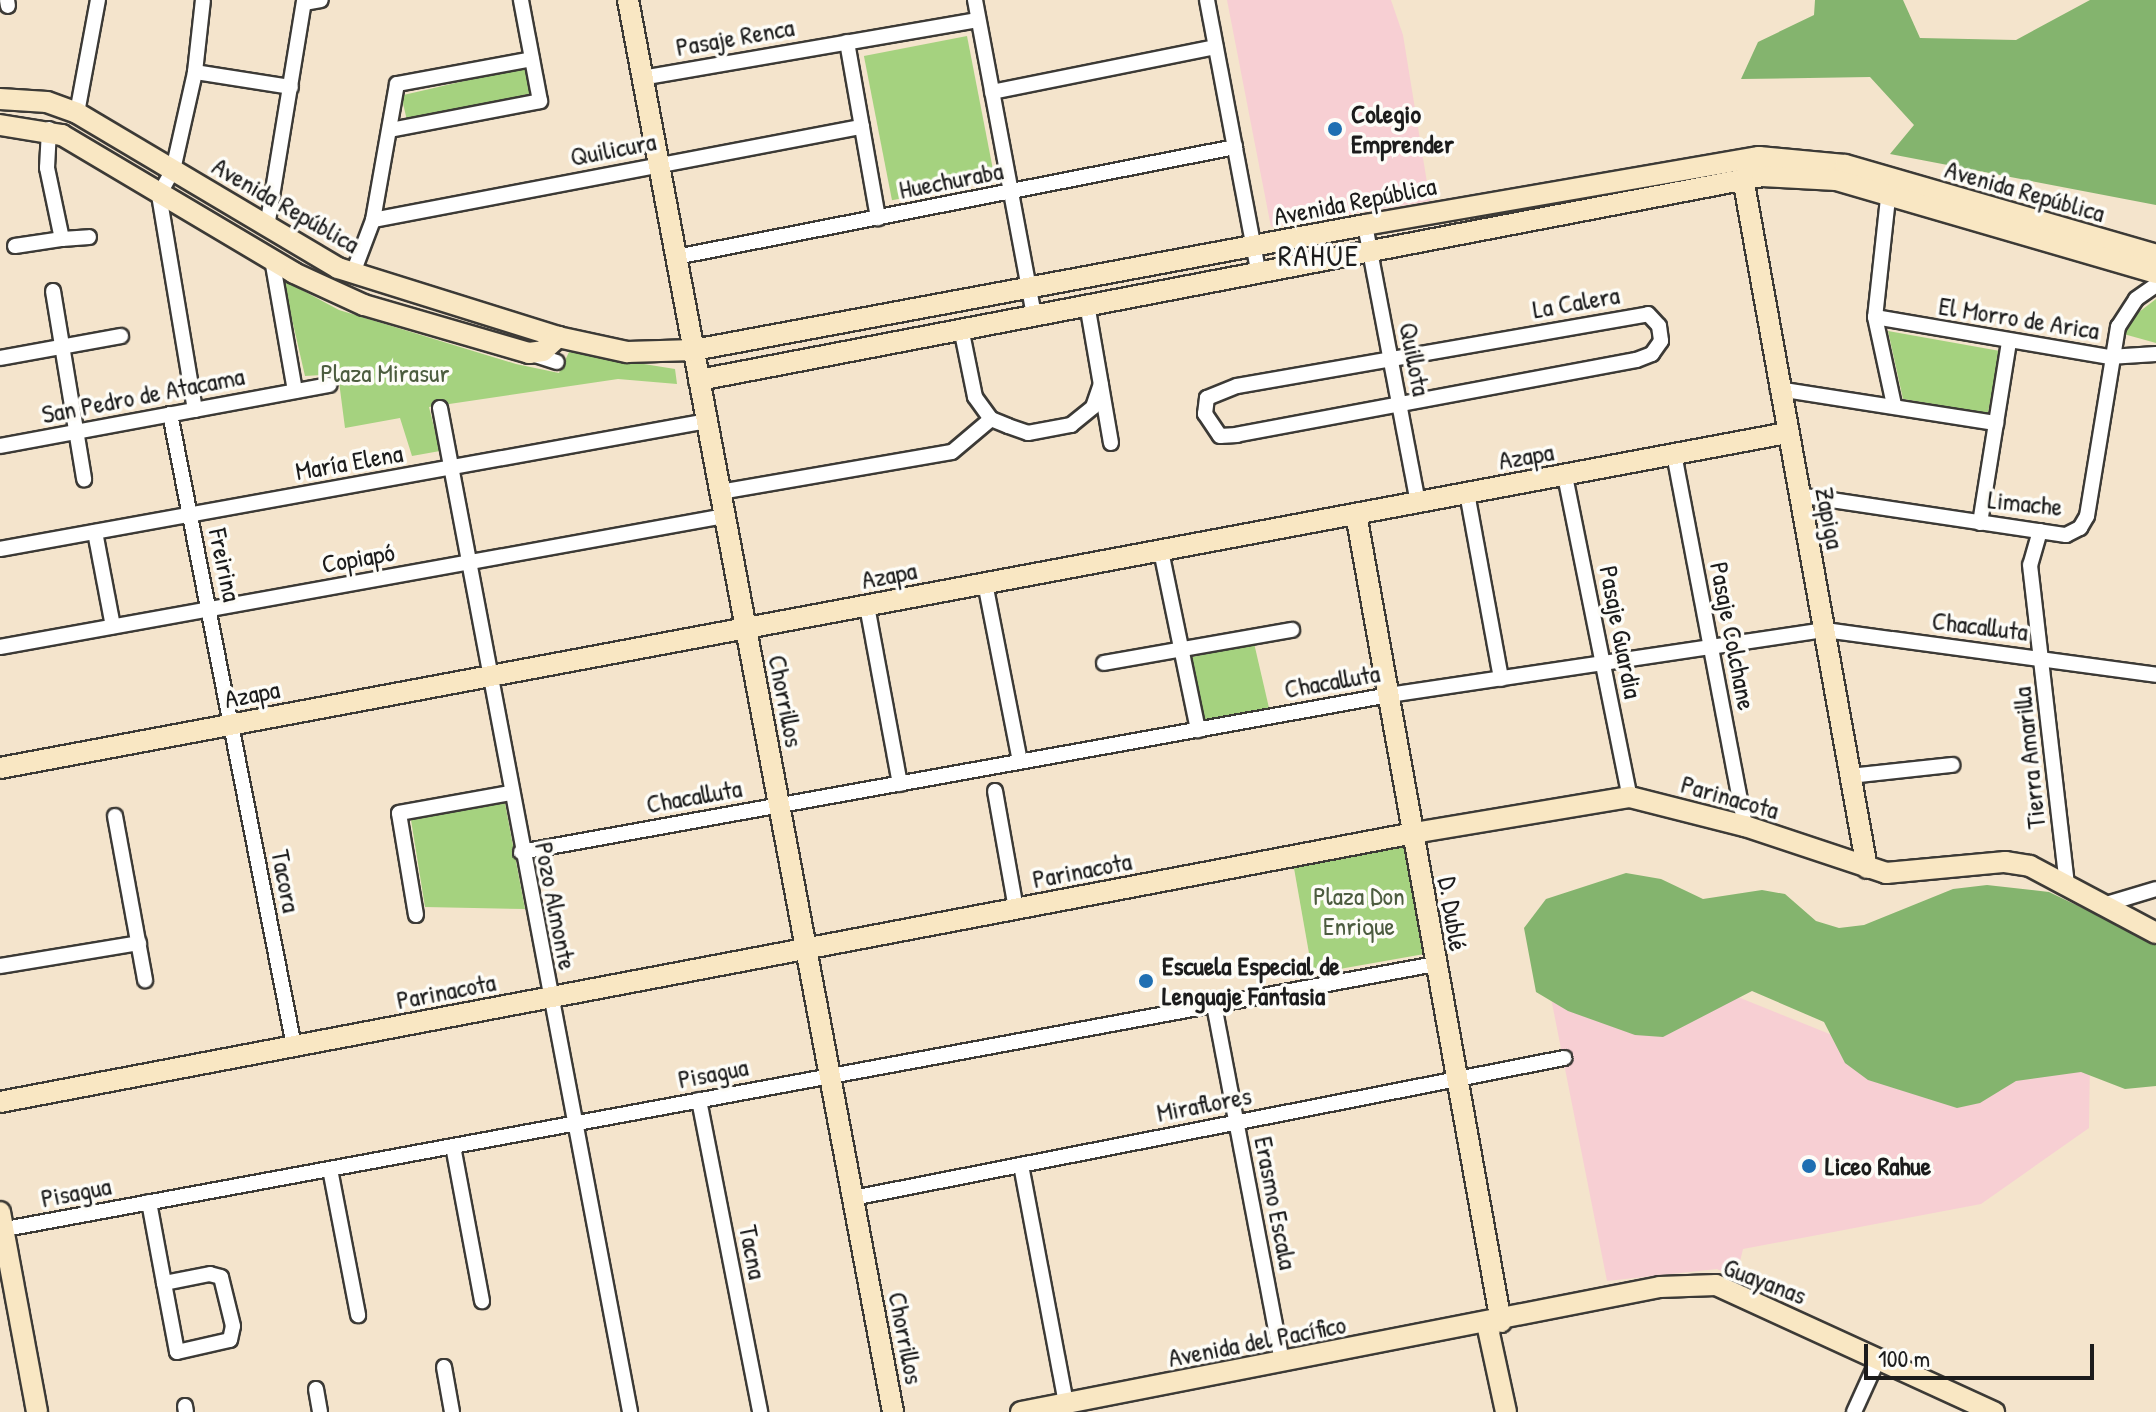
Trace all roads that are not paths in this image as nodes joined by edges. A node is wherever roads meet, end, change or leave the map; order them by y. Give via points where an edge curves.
1 (93, 0) edge
2 (203, 0) edge
3 (321, 0) edge
4 (521, 0) edge
5 (628, 0) edge
6 (975, 0) edge
7 (1207, 0) edge
8 (304, 2) edge
9 (978, 20) junction
10 (847, 42) junction
11 (1216, 47) junction
12 (532, 59) junction
13 (195, 72) junction
14 (642, 78) junction
15 (291, 87) junction
16 (992, 92) junction
17 (0, 99) edge
18 (77, 113) junction
19 (0, 125) edge
20 (862, 127) junction
21 (49, 129) junction
22 (390, 130) junction
23 (1235, 147) junction
24 (659, 164) junction
25 (173, 170) junction
26 (1743, 178) junction
27 (1889, 189) junction
28 (1011, 192) junction
29 (159, 195) junction
30 (878, 218) junction
31 (373, 220) junction
32 (1365, 225) junction
33 (267, 227) junction
34 (89, 237) dead end
35 (62, 239) junction
36 (15, 246) dead end
37 (1254, 246) junction
38 (1371, 253) junction
39 (2156, 255) edge
40 (676, 257) junction
41 (272, 259) junction
42 (353, 273) junction
43 (2156, 273) edge
44 (1259, 274) junction
45 (2156, 285) edge
46 (1029, 290) junction
47 (53, 291) dead end
48 (1087, 304) junction
49 (456, 306) junction
50 (1034, 314) junction
51 (1875, 317) junction
52 (442, 328) junction
53 (961, 328) junction
54 (121, 336) dead end
55 (558, 337) junction
56 (2009, 342) junction
57 (63, 346) junction
58 (694, 350) junction
59 (524, 352) junction
60 (2156, 354) edge
61 (2109, 357) junction
62 (0, 358) edge
63 (1390, 359) junction
64 (557, 362) dead end
65 (699, 380) junction
66 (1101, 384) junction
67 (329, 385) dead end
68 (1778, 389) junction
69 (295, 391) junction
70 (1400, 405) junction
71 (1894, 405) junction
72 (440, 408) dead end
73 (195, 410) junction
74 (170, 414) junction
75 (991, 419) junction
76 (707, 421) junction
77 (1996, 423) junction
78 (77, 432) junction
79 (1787, 433) junction
80 (1111, 443) dead end
81 (0, 446) edge
82 (1674, 454) junction
83 (452, 468) junction
84 (1565, 476) junction
85 (84, 479) dead end
86 (720, 492) junction
87 (1467, 493) junction
88 (1798, 495) junction
89 (1418, 502) junction
90 (190, 514) junction
91 (1356, 514) junction
92 (725, 516) junction
93 (1980, 523) junction
94 (2040, 531) junction
95 (95, 532) junction
96 (0, 549) edge
97 (1161, 551) junction
98 (470, 562) junction
99 (985, 583) junction
100 (867, 606) junction
101 (210, 609) junction
102 (113, 626) junction
103 (746, 628) junction
104 (1292, 630) dead end
105 (1825, 630) junction
106 (0, 647) edge
107 (1711, 647) junction
108 (1182, 649) junction
109 (2043, 658) junction
110 (1104, 663) dead end
111 (1603, 663) junction
112 (2156, 675) edge
113 (491, 676) junction
114 (1501, 679) junction
115 (1389, 695) junction
116 (231, 725) junction
117 (1198, 730) junction
118 (1020, 762) junction
119 (1952, 765) dead end
120 (0, 768) edge
121 (1850, 776) junction
122 (900, 784) junction
123 (995, 791) dead end
124 (510, 793) junction
125 (1630, 797) junction
126 (779, 805) junction
127 (115, 816) dead end
128 (1745, 826) junction
129 (1414, 833) junction
130 (521, 852) junction
131 (1867, 868) junction
132 (2067, 884) junction
133 (2156, 889) edge
134 (2103, 905) junction
135 (1016, 909) junction
136 (416, 915) dead end
137 (2156, 933) edge
138 (139, 943) junction
139 (806, 949) junction
140 (1435, 964) junction
141 (0, 966) edge
142 (145, 980) dead end
143 (550, 998) junction
144 (1214, 1005) junction
145 (294, 1046) junction
146 (1564, 1058) dead end
147 (830, 1076) junction
148 (1457, 1079) junction
149 (699, 1100) junction
150 (0, 1102) edge
151 (1237, 1122) junction
152 (574, 1124) junction
153 (453, 1146) junction
154 (1021, 1165) junction
155 (330, 1169) junction
156 (853, 1198) junction
157 (149, 1202) junction
158 (1, 1224) edge
159 (164, 1283) junction
160 (482, 1301) dead end
161 (358, 1315) dead end
162 (1494, 1323) junction
163 (1879, 1357) junction
164 (1282, 1363) junction
165 (444, 1367) dead end
166 (316, 1389) dead end
167 (1066, 1404) junction
168 (1983, 1410) edge
169 (37, 1412) edge
170 (320, 1412) edge
171 (452, 1412) edge
172 (630, 1412) edge
173 (760, 1412) edge
174 (893, 1412) edge
175 (1021, 1412) edge
176 (1506, 1412) edge
177 (1854, 1412) edge

1 - 18 street
2 - 13 street
3 - 8 street
4 - 12 street
5 - 14 street, Chorrillos
6 - 9 street
7 - 11 street
8 - 15 street
9 - 10 street, Pasaje Renca
9 - 16 street
10 - 14 street, Pasaje Renca
10 - 20 street
11 - 16 street
11 - 23 street
12 - 22 street via 397,84
12 - 22 street via 540,101
13 - 15 street
13 - 25 street
14 - 24 street, Chorrillos
15 - 33 street
16 - 28 street
17 - 18 street, Avenida República via 47,102
18 - 25 street, Avenida República
19 - 21 street, Avenida República
20 - 24 street, Quilicura
20 - 30 street
21 - 29 street, Avenida República
21 - 35 street via 47,168
22 - 31 street
23 - 28 street, Huechuraba
23 - 37 street
24 - 31 street, Quilicura
24 - 40 street, Chorrillos
25 - 29 street
25 - 33 street, Avenida República
26 - 27 street, Avenida República via 1818,177
26 - 38 street, Avenida República
26 - 68 street, Zapiga
27 - 32 street, Avenida República via 1821,161 1759,157
27 - 39 street, Avenida República
27 - 43 street, Avenida República
27 - 51 street
28 - 30 street, Huechuraba
28 - 46 street
29 - 41 street, Avenida República
29 - 73 street
30 - 40 street, Huechuraba
31 - 42 street
32 - 37 street, Avenida República
32 - 38 street, Quillota
33 - 42 street, Avenida República
34 - 35 street
35 - 36 street
37 - 44 street
37 - 46 street, Avenida República
38 - 44 street, Avenida República
38 - 63 street, Quillota
40 - 58 street, Chorrillos
41 - 52 street, Avenida República via 354,301
41 - 69 street
42 - 49 street, Avenida República
44 - 48 street, Avenida República
45 - 61 street, Limache via 2136,299 2118,327
46 - 50 street
46 - 58 street, Avenida República
47 - 57 street
48 - 50 street, Avenida República
48 - 66 street
49 - 52 street
49 - 55 street, Avenida República
50 - 53 street, Avenida República
51 - 56 street, El Morro de Arica
51 - 71 street
52 - 59 street, Avenida República
53 - 65 street, Avenida República
53 - 75 street via 968,379
54 - 57 street
55 - 58 street, Avenida República via 627,352
55 - 59 street via 543,351
56 - 61 street, El Morro de Arica
56 - 77 street
57 - 62 street
57 - 78 street
58 - 65 street, Chorrillos
59 - 64 street, Avenida República
60 - 61 street, El Morro de Arica
61 - 94 street, Limache via 2087,516 2066,535
63 - 70 street, Quillota
63 - 70 street, La Calera via 1218,391 1207,398 1205,414 1211,429 1228,436
63 - 70 street, La Calera via 1648,314 1659,326 1661,341 1652,354 1636,360
65 - 76 street, Chorrillos
66 - 75 street via 1093,407 1071,425 1028,433
66 - 80 street
67 - 69 street, San Pedro de Atacama
68 - 71 street
68 - 79 street, Zapiga
69 - 73 street, San Pedro de Atacama
70 - 89 street, Quillota
71 - 77 street
72 - 83 street, Pozo Almonte
73 - 74 street, San Pedro de Atacama
74 - 78 street, San Pedro de Atacama
74 - 90 street, Freirina
75 - 86 street via 952,452
76 - 83 street, María Elena
76 - 86 street, Chorrillos
77 - 93 street
78 - 81 street, San Pedro de Atacama
78 - 85 street
79 - 82 street, Azapa
79 - 88 street, Zapiga
82 - 84 street, Azapa
82 - 107 street, Pasaje Colchane
83 - 90 street, María Elena
83 - 98 street, Pozo Almonte
84 - 87 street, Azapa
84 - 111 street, Pasaje Guardia
86 - 92 street, Chorrillos
87 - 89 street, Azapa
87 - 114 street
88 - 93 street, Limache
88 - 105 street, Zapiga
89 - 91 street, Azapa
90 - 95 street, María Elena
90 - 101 street, Freirina
91 - 97 street, Azapa
91 - 115 street, D. Dublé
92 - 98 street, Copiapó
92 - 103 street, Chorrillos
93 - 94 street, Limache
94 - 109 street, Tierra Amarilla via 2030,565
95 - 96 street, María Elena
95 - 102 street
97 - 99 street, Azapa
97 - 108 street
98 - 101 street, Copiapó
98 - 113 street, Pozo Almonte
99 - 100 street, Azapa
99 - 118 street
100 - 103 street, Azapa
100 - 122 street
101 - 102 street, Copiapó
101 - 116 street, Freirina
102 - 106 street, Copiapó
103 - 113 street, Azapa
103 - 126 street, Chorrillos
104 - 108 street
105 - 107 street, Chacalluta
105 - 109 street, Chacalluta
105 - 121 street, Zapiga
107 - 111 street, Chacalluta
107 - 128 street, Pasaje Colchane
108 - 110 street
108 - 117 street
109 - 112 street, Chacalluta
109 - 132 street, Tierra Amarilla
111 - 114 street, Chacalluta
111 - 125 street, Pasaje Guardia
113 - 116 street, Azapa
113 - 124 street, Pozo Almonte
114 - 115 street, Chacalluta
115 - 117 street, Chacalluta
115 - 129 street, D. Dublé
116 - 120 street, Azapa
116 - 145 street, Tacora
117 - 118 street, Chacalluta
118 - 122 street, Chacalluta
119 - 121 street
121 - 131 street, Zapiga
122 - 126 street, Chacalluta
123 - 135 street
124 - 130 street, Pozo Almonte
124 - 136 street via 399,813
125 - 128 street, Parinacota
125 - 129 street, Parinacota
126 - 130 street, Chacalluta
126 - 139 street, Chorrillos
127 - 138 street
128 - 131 street, Parinacota
129 - 135 street, Parinacota
129 - 140 street, D. Dublé
130 - 143 street, Pozo Almonte
131 - 132 street, Parinacota via 1901,873 2005,862 2043,870
132 - 134 street, Parinacota
133 - 134 street
134 - 137 street, Parinacota
135 - 139 street, Parinacota
138 - 141 street
138 - 142 street
139 - 143 street, Parinacota
139 - 147 street, Chorrillos
140 - 144 street, Pisagua
140 - 148 street, D. Dublé
143 - 145 street, Parinacota
143 - 152 street, Pozo Almonte
144 - 147 street, Pisagua
144 - 151 street, Erasmo Escala
145 - 150 street, Parinacota
146 - 148 street, Miraflores
147 - 149 street, Pisagua
147 - 156 street, Chorrillos
148 - 151 street, Miraflores
148 - 162 street, D. Dublé
149 - 152 street, Pisagua
149 - 173 street, Tacna
151 - 154 street, Miraflores
151 - 164 street, Erasmo Escala
152 - 153 street, Pisagua
152 - 172 street, Pozo Almonte
153 - 155 street, Pisagua
153 - 160 street
154 - 156 street, Miraflores
154 - 167 street
155 - 157 street, Pisagua
155 - 161 street
156 - 174 street, Chorrillos
157 - 158 street, Pisagua
157 - 159 street
158 - 169 street
159 - 159 street via 210,1274 221,1277 233,1326 230,1340 177,1352
162 - 163 street, Guayanas via 1660,1287 1716,1285
162 - 164 street, Avenida del Pacífico
162 - 176 street, D. Dublé
163 - 168 street, Guayanas
163 - 177 street
164 - 167 street, Avenida del Pacífico
165 - 171 street
166 - 170 street
167 - 175 street, Avenida del Pacífico

